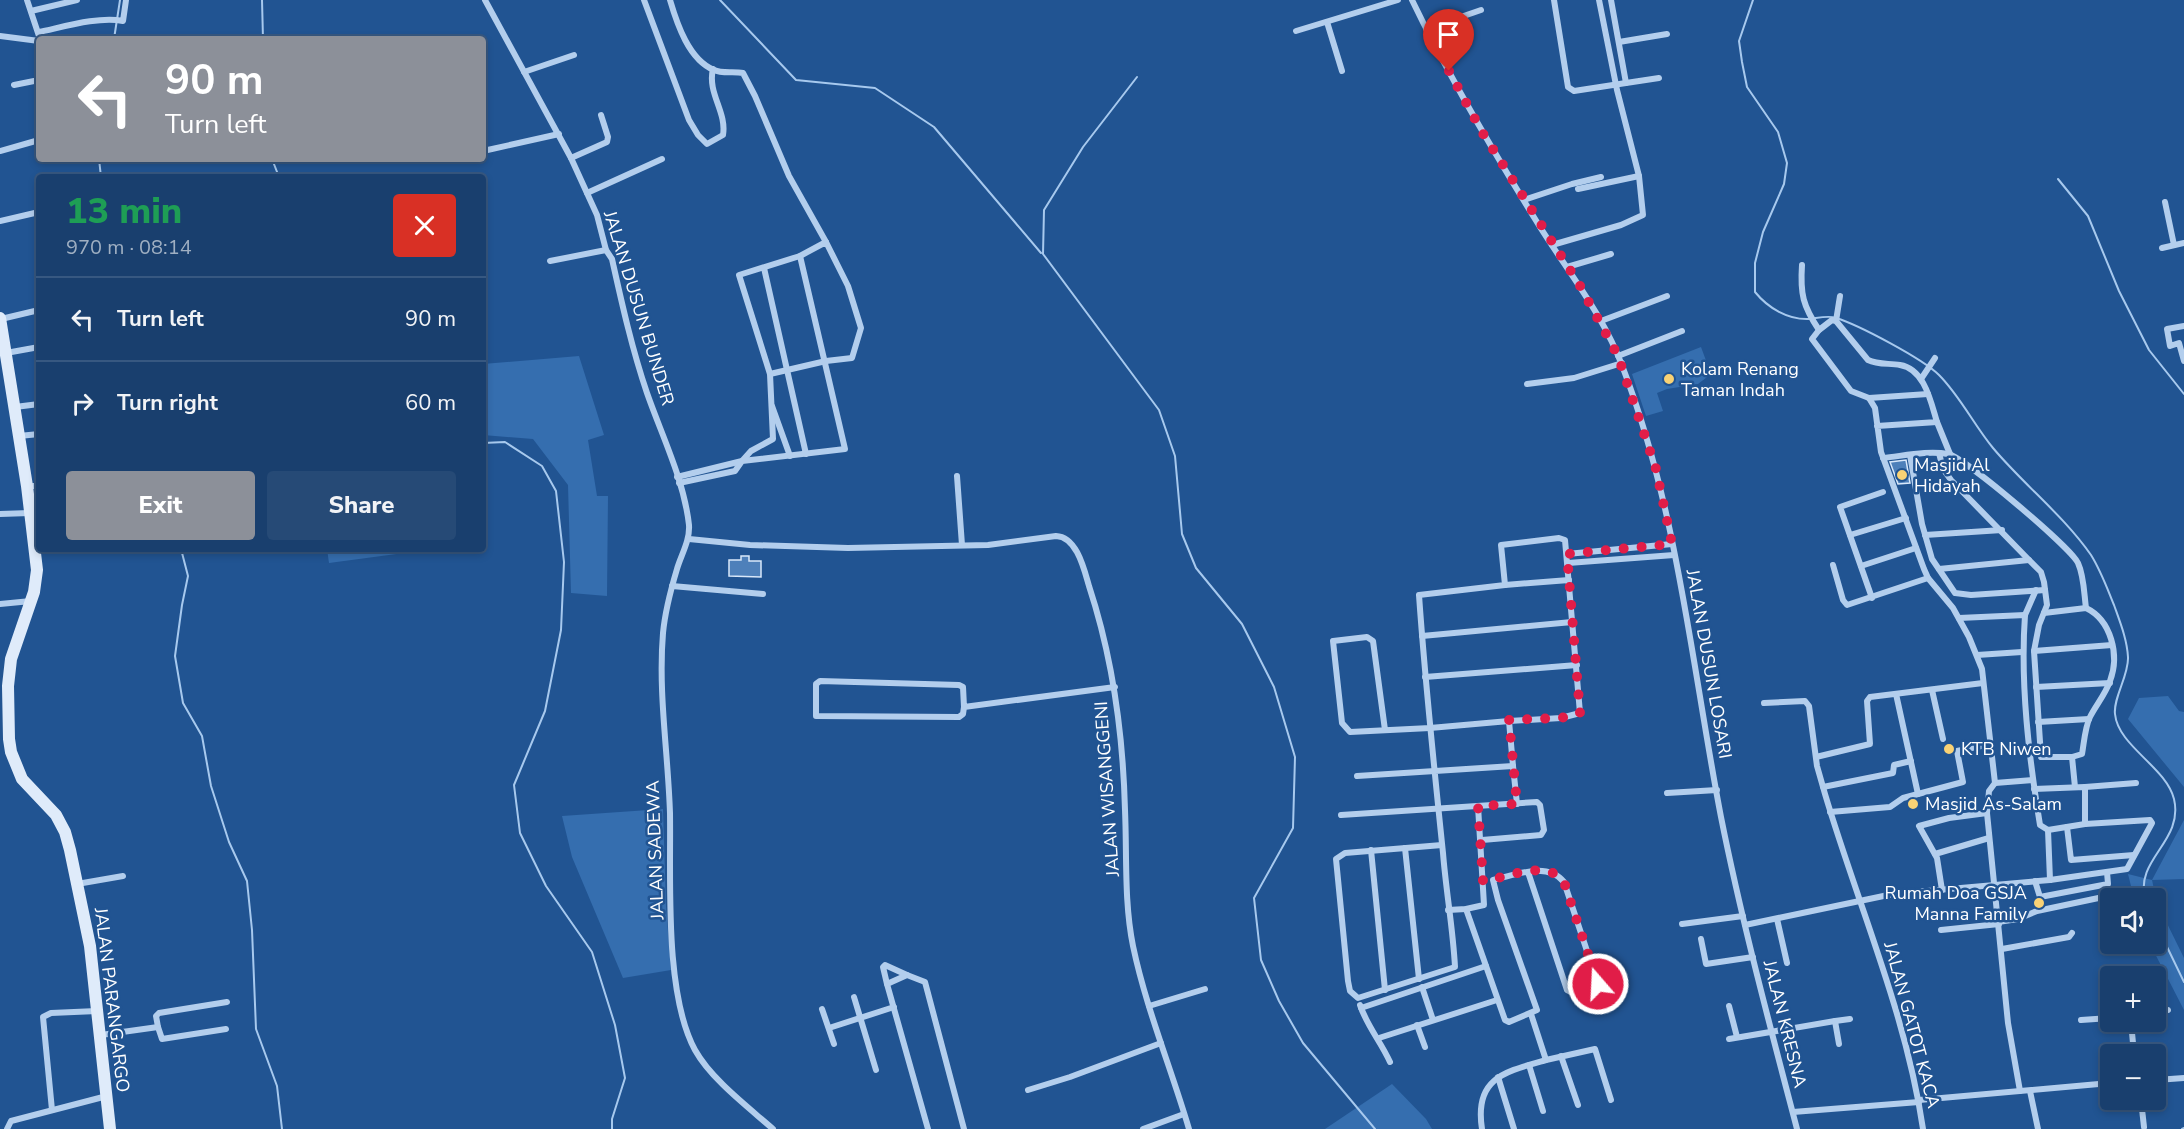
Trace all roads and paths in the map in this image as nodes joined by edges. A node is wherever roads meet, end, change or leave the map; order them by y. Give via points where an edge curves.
1 (27, 0) edge
2 (77, 0) edge
3 (126, 0) edge
4 (485, 0) edge
5 (644, 0) edge
6 (670, 0) edge
7 (1398, 0) edge
8 (1412, 0) edge
9 (1554, 0) edge
10 (1599, 0) edge
11 (1611, 0) edge
12 (1481, 10) dead end
13 (31, 11) junction
14 (1327, 22) junction
15 (1426, 29) junction
16 (1296, 31) dead end
17 (1667, 34) dead end
18 (0, 36) edge
19 (38, 36) edge
20 (44, 36) edge
21 (36, 38) edge
22 (1619, 42) junction
23 (574, 55) dead end
24 (712, 69) junction
25 (1342, 70) dead end
26 (524, 72) junction
27 (1659, 78) dead end
28 (36, 81) edge
29 (1626, 83) junction
30 (14, 85) dead end
31 (1616, 85) junction
32 (601, 115) dead end
33 (559, 134) junction
34 (36, 141) edge
35 (486, 150) edge
36 (0, 151) edge
37 (571, 158) junction
38 (662, 159) dead end
39 (1639, 176) junction
40 (1601, 177) dead end
41 (1578, 189) dead end
42 (587, 193) junction
43 (1524, 200) junction
44 (2165, 202) dead end
45 (36, 213) edge
46 (0, 221) edge
47 (826, 242) junction
48 (2184, 243) edge
49 (1552, 245) junction
50 (2174, 245) junction
51 (2162, 248) dead end
52 (606, 250) junction
53 (1611, 254) dead end
54 (800, 256) junction
55 (550, 261) dead end
56 (1802, 265) dead end
57 (1567, 267) junction
58 (764, 268) junction
59 (1667, 296) dead end
60 (1840, 296) dead end
61 (36, 311) edge
62 (0, 319) edge
63 (1836, 320) junction
64 (1600, 321) junction
65 (2184, 326) edge
66 (1819, 330) junction
67 (1682, 331) dead end
68 (36, 348) edge
69 (1618, 356) junction
70 (5, 359) edge
71 (1934, 360) dead end
72 (826, 361) junction
73 (2184, 361) edge
74 (1622, 363) junction
75 (787, 371) junction
76 (770, 374) junction
77 (1923, 376) junction
78 (1527, 384) dead end
79 (1928, 394) junction
80 (1869, 398) junction
81 (770, 400) junction
82 (36, 404) edge
83 (15, 406) junction
84 (1937, 422) junction
85 (1877, 426) junction
86 (782, 428) junction
87 (36, 434) edge
88 (18, 436) junction
89 (773, 439) junction
90 (1939, 453) junction
91 (806, 454) junction
92 (1950, 454) junction
93 (1910, 455) junction
94 (790, 456) junction
95 (1883, 458) junction
96 (742, 461) junction
97 (957, 476) dead end
98 (678, 480) junction
99 (33, 486) edge
100 (1883, 492) dead end
101 (30, 513) junction
102 (0, 514) edge
103 (1906, 518) junction
104 (2002, 530) junction
105 (1850, 535) junction
106 (1925, 535) junction
107 (689, 539) junction
108 (1672, 544) junction
109 (962, 545) junction
110 (1916, 548) junction
111 (1567, 554) junction
112 (1674, 555) junction
113 (2030, 560) junction
114 (1568, 563) junction
115 (1833, 565) dead end
116 (1862, 566) junction
117 (1939, 569) junction
118 (1928, 578) junction
119 (1569, 580) junction
120 (1505, 585) junction
121 (672, 586) junction
122 (2036, 590) junction
123 (2045, 590) junction
124 (763, 594) dead end
125 (1872, 597) junction
126 (31, 601) junction
127 (0, 604) edge
128 (2086, 608) junction
129 (2044, 613) junction
130 (2025, 615) junction
131 (1959, 618) junction
132 (1572, 622) junction
133 (1422, 636) junction
134 (2112, 645) junction
135 (2034, 651) junction
136 (2022, 652) junction
137 (1977, 655) junction
138 (1576, 665) junction
139 (1425, 677) junction
140 (1983, 683) junction
141 (2110, 683) junction
142 (1115, 687) junction
143 (2036, 687) junction
144 (1932, 690) junction
145 (1896, 694) junction
146 (1764, 703) dead end
147 (964, 707) junction
148 (2089, 718) junction
149 (1509, 720) junction
150 (2038, 722) junction
151 (1430, 728) junction
152 (1385, 730) junction
153 (1943, 739) dead end
154 (1991, 744) junction
155 (6, 753) edge
156 (1816, 757) junction
157 (2072, 757) junction
158 (1911, 761) junction
159 (1513, 766) junction
160 (1434, 771) junction
161 (1357, 776) dead end
162 (2033, 780) junction
163 (1995, 783) junction
164 (2136, 783) dead end
165 (1823, 787) junction
166 (2075, 787) junction
167 (2085, 787) junction
168 (2034, 789) junction
169 (1717, 790) junction
170 (1667, 793) dead end
171 (1918, 794) junction
172 (1517, 804) junction
173 (1478, 806) junction
174 (1438, 807) junction
175 (1830, 812) junction
176 (1986, 813) junction
177 (1341, 815) dead end
178 (2085, 824) junction
179 (2067, 827) junction
180 (2048, 830) junction
181 (1989, 838) junction
182 (1482, 840) junction
183 (1442, 845) junction
184 (1406, 848) junction
185 (1371, 850) junction
186 (1935, 854) junction
187 (2134, 855) junction
188 (1528, 872) junction
189 (2108, 872) junction
190 (123, 876) dead end
191 (1493, 880) junction
192 (2050, 880) junction
193 (1483, 881) junction
194 (2035, 881) junction
195 (77, 884) junction
196 (1995, 885) junction
197 (1942, 890) junction
198 (2100, 898) edge
199 (1498, 900) junction
200 (1861, 901) junction
201 (1484, 904) junction
202 (1466, 909) junction
203 (1448, 910) junction
204 (1743, 916) junction
205 (1777, 919) junction
206 (1998, 923) junction
207 (1682, 924) dead end
208 (1745, 926) junction
209 (1941, 930) dead end
210 (2072, 933) dead end
211 (1701, 939) dead end
212 (2002, 949) junction
213 (1753, 957) junction
214 (1787, 963) dead end
215 (1486, 966) junction
216 (907, 975) junction
217 (1419, 978) junction
218 (887, 984) junction
219 (1422, 987) junction
220 (1205, 989) dead end
221 (1385, 990) junction
222 (854, 998) dead end
223 (1358, 998) junction
224 (1497, 1000) junction
225 (227, 1002) dead end
226 (1149, 1006) junction
227 (1729, 1006) dead end
228 (894, 1007) junction
229 (1361, 1008) junction
230 (822, 1009) dead end
231 (98, 1011) junction
232 (1531, 1014) junction
233 (861, 1017) junction
234 (1850, 1019) dead end
235 (2100, 1019) edge
236 (1433, 1020) junction
237 (2081, 1020) dead end
238 (1835, 1022) junction
239 (1417, 1025) junction
240 (158, 1027) junction
241 (829, 1028) junction
242 (226, 1029) dead end
243 (1770, 1031) junction
244 (101, 1035) junction
245 (1737, 1037) junction
246 (1379, 1038) junction
247 (1729, 1039) dead end
248 (1161, 1043) junction
249 (834, 1044) dead end
250 (1839, 1044) dead end
251 (1425, 1047) dead end
252 (1561, 1056) junction
253 (1546, 1060) junction
254 (1390, 1062) dead end
255 (1529, 1065) junction
256 (876, 1070) dead end
257 (1498, 1077) junction
258 (2184, 1078) edge
259 (2166, 1079) edge
260 (2100, 1084) edge
261 (1028, 1090) dead end
262 (2030, 1090) junction
263 (2020, 1092) junction
264 (107, 1096) junction
265 (1611, 1100) dead end
266 (1919, 1101) junction
267 (1578, 1105) dead end
268 (52, 1110) junction
269 (1543, 1110) dead end
270 (2142, 1110) edge
271 (1793, 1112) junction
272 (1184, 1114) junction
273 (2144, 1126) dead end
274 (7, 1129) edge
275 (110, 1129) edge
276 (773, 1129) edge
277 (928, 1129) edge
278 (964, 1129) edge
279 (1143, 1129) edge
280 (1189, 1129) edge
281 (1482, 1129) edge
282 (1514, 1129) edge
283 (1797, 1129) edge
284 (1923, 1129) edge
285 (2038, 1129) edge

1 - 13 street
2 - 13 street
3 - 20 street via 123,21 72,25
4 - 26 street, JALAN DUSUN BUNDER
5 - 24 street via 689,120 707,144 723,135 725,123 710,81
6 - 24 street via 689,47
7 - 14 street
8 - 15 street, JALAN DUSUN LOSARI
9 - 31 street via 1570,90
10 - 31 street
11 - 22 street
12 - 15 street
13 - 19 street
14 - 16 street
14 - 25 street
15 - 43 street, JALAN DUSUN LOSARI
17 - 22 street
18 - 21 street
22 - 29 street
23 - 26 street
24 - 47 street via 742,73 789,176
26 - 33 street, JALAN DUSUN BUNDER
27 - 29 street
28 - 30 street
29 - 31 street
31 - 39 street
32 - 37 street via 607,142
33 - 35 street
33 - 37 street, JALAN DUSUN BUNDER
34 - 36 street
37 - 42 street, JALAN DUSUN BUNDER
38 - 42 street
39 - 41 street
39 - 49 street via 1643,215
40 - 43 street
42 - 52 street, JALAN DUSUN BUNDER
43 - 49 street, JALAN DUSUN LOSARI
44 - 50 street
45 - 46 street
47 - 54 street
47 - 72 street via 848,286 861,328 852,358
48 - 50 street
49 - 57 street, JALAN DUSUN LOSARI
50 - 51 street
52 - 55 street
52 - 98 street, JALAN DUSUN BUNDER via 612,259 646,392
53 - 57 street
54 - 58 street
54 - 72 street
56 - 66 street via 1802,296
57 - 64 street, JALAN DUSUN LOSARI
58 - 75 street
58 - 76 street via 739,274
59 - 64 street
60 - 63 street
61 - 62 street
62 - 70 street, JALAN PARANGARGO
63 - 66 street
63 - 77 street via 1868,360 1904,365
64 - 69 street, JALAN DUSUN LOSARI
65 - 73 street via 2168,329 2170,346 2179,343
66 - 80 street via 1813,336 1815,344 1851,391
67 - 69 street
68 - 70 street
69 - 74 street, JALAN DUSUN LOSARI
70 - 83 street, JALAN PARANGARGO
71 - 77 street
72 - 75 street
72 - 91 street via 845,449
74 - 78 street via 1574,378
74 - 108 street, JALAN DUSUN LOSARI via 1656,469
75 - 76 street
75 - 91 street
76 - 81 street
77 - 79 street
79 - 80 street
79 - 84 street
80 - 85 street via 1875,408
81 - 86 street
81 - 89 street
82 - 83 street
83 - 88 street, JALAN PARANGARGO
84 - 85 street
84 - 92 street
85 - 95 street
86 - 89 street
86 - 94 street
87 - 88 street
88 - 99 street, JALAN PARANGARGO
89 - 96 street
90 - 92 street
90 - 93 street
90 - 104 street via 1951,480
91 - 94 street
92 - 128 street via 1998,489 2074,558 2082,576
93 - 95 street
93 - 106 street
94 - 96 street
95 - 103 street
96 - 98 street via 735,471
97 - 109 street
98 - 107 street, JALAN DUSUN BUNDER
99 - 101 street, JALAN PARANGARGO
100 - 105 street via 1840,507
101 - 102 street
101 - 126 street, JALAN PARANGARGO via 37,570
103 - 105 street
103 - 110 street
104 - 106 street
104 - 113 street
105 - 116 street
106 - 117 street
107 - 109 street, JALAN WISANGGENI via 838,548
107 - 121 street, JALAN SADEWA
108 - 111 street
108 - 112 street, JALAN DUSUN LOSARI
109 - 142 street, JALAN WISANGGENI via 1056,536 1071,542 1100,619
110 - 116 street
110 - 118 street
111 - 114 street
111 - 120 street via 1563,538 1501,545
112 - 114 street
112 - 169 street, JALAN DUSUN LOSARI
113 - 117 street
113 - 123 street via 2041,572
114 - 119 street
115 - 125 street via 1845,603
116 - 125 street
117 - 122 street via 1955,593
118 - 125 street
118 - 131 street
119 - 120 street
119 - 132 street
120 - 133 street via 1419,594
121 - 124 street
121 - 276 street, JALAN SADEWA via 661,666 673,948 679,998 696,1051 713,1074
122 - 123 street
122 - 130 street
123 - 129 street
126 - 127 street
126 - 155 street, JALAN PARANGARGO via 6,659
128 - 129 street
128 - 134 street via 2102,619
129 - 135 street
130 - 131 street
130 - 136 street
131 - 137 street
132 - 133 street
132 - 138 street
133 - 139 street
134 - 135 street
134 - 141 street
135 - 143 street
136 - 137 street
136 - 162 street
137 - 140 street
138 - 139 street
138 - 149 street via 1580,713 1561,718
139 - 151 street
140 - 144 street
140 - 154 street
141 - 143 street
141 - 148 street
142 - 147 street
142 - 226 street, JALAN WISANGGENI via 1122,738 1130,916
143 - 150 street
144 - 145 street
144 - 153 street
145 - 156 street via 1867,699 1870,744
145 - 158 street
146 - 156 street, JALAN GATOT KACA via 1806,702
147 - 147 street via 963,687 959,685 820,681 816,684 816,716 959,717
148 - 150 street
148 - 157 street via 2082,754
149 - 151 street
149 - 159 street
150 - 157 street via 2040,757
151 - 152 street
151 - 160 street
152 - 152 street via 1372,639 1333,642 1343,726 1350,732
154 - 163 street
154 - 171 street via 1957,751 1963,783
155 - 195 street, JALAN PARANGARGO via 22,779 60,821
156 - 165 street, JALAN GATOT KACA
157 - 166 street
158 - 165 street via 1894,765 1893,773
158 - 171 street
159 - 160 street
159 - 172 street
160 - 161 street
160 - 174 street
162 - 163 street
162 - 168 street
163 - 176 street via 1989,790
164 - 167 street
165 - 175 street, JALAN GATOT KACA
166 - 167 street
166 - 168 street
167 - 178 street
168 - 180 street via 2040,825
169 - 170 street
169 - 204 street, JALAN DUSUN LOSARI
171 - 175 street via 1890,807
172 - 173 street
172 - 182 street via 1540,804 1543,834
173 - 174 street
173 - 182 street
174 - 177 street
174 - 183 street
175 - 200 street, JALAN GATOT KACA
176 - 181 street
176 - 186 street via 1920,825
178 - 179 street
178 - 187 street via 2150,820 2152,823
179 - 180 street
179 - 187 street via 2071,860
180 - 192 street
181 - 186 street
181 - 196 street
182 - 193 street
183 - 184 street
183 - 203 street
184 - 185 street
184 - 217 street
185 - 221 street
185 - 223 street via 1345,853 1336,859 1348,981 1350,991
186 - 197 street
187 - 189 street via 2127,869
188 - 188 street via 1567,990 1595,987 1598,984 1564,882 1553,872
188 - 191 street
189 - 192 street
189 - 194 street via 2109,884 2040,897
190 - 195 street
191 - 193 street
191 - 199 street
192 - 194 street
193 - 201 street
194 - 196 street
195 - 231 street, JALAN PARANGARGO
196 - 197 street
196 - 206 street
197 - 200 street
198 - 206 street
199 - 201 street
199 - 232 street via 1536,1010
200 - 205 street
200 - 266 street, JALAN GATOT KACA
201 - 202 street
202 - 203 street
202 - 215 street
203 - 217 street via 1455,967
204 - 207 street
204 - 208 street, JALAN DUSUN LOSARI
205 - 208 street
205 - 214 street
206 - 209 street
206 - 212 street
208 - 213 street, JALAN KRESNA
210 - 212 street via 2069,937
211 - 213 street via 1706,964
212 - 263 street via 2008,1023
213 - 243 street, JALAN KRESNA
215 - 219 street
215 - 224 street
216 - 218 street
216 - 218 street via 885,965
216 - 278 street via 925,982
217 - 221 street
218 - 228 street
219 - 229 street
219 - 236 street
220 - 226 street
221 - 223 street
222 - 233 street
223 - 229 street
224 - 232 street via 1508,1022
224 - 236 street
225 - 240 street via 159,1013
226 - 248 street, JALAN WISANGGENI
227 - 245 street
228 - 233 street
228 - 277 street
229 - 246 street
230 - 241 street
231 - 244 street, JALAN PARANGARGO
231 - 268 street via 51,1013 43,1017
232 - 253 street
233 - 241 street
233 - 256 street
234 - 238 street
235 - 237 street
236 - 239 street
238 - 243 street
238 - 250 street
239 - 246 street
239 - 251 street
240 - 242 street via 162,1039
240 - 244 street
241 - 249 street
243 - 245 street
243 - 271 street, JALAN KRESNA
244 - 264 street, JALAN PARANGARGO
245 - 247 street
246 - 254 street
248 - 261 street
248 - 272 street, JALAN WISANGGENI
252 - 253 street
252 - 265 street via 1594,1049
252 - 267 street
253 - 255 street
255 - 257 street
255 - 269 street
257 - 281 street via 1486,1089 1480,1104
257 - 282 street
258 - 259 street
260 - 262 street
262 - 263 street
262 - 285 street
263 - 266 street
264 - 268 street
264 - 275 street, JALAN PARANGARGO
266 - 271 street
266 - 284 street, JALAN GATOT KACA
268 - 274 street via 11,1121
270 - 273 street
271 - 283 street, JALAN KRESNA
272 - 279 street
272 - 280 street, JALAN WISANGGENI

